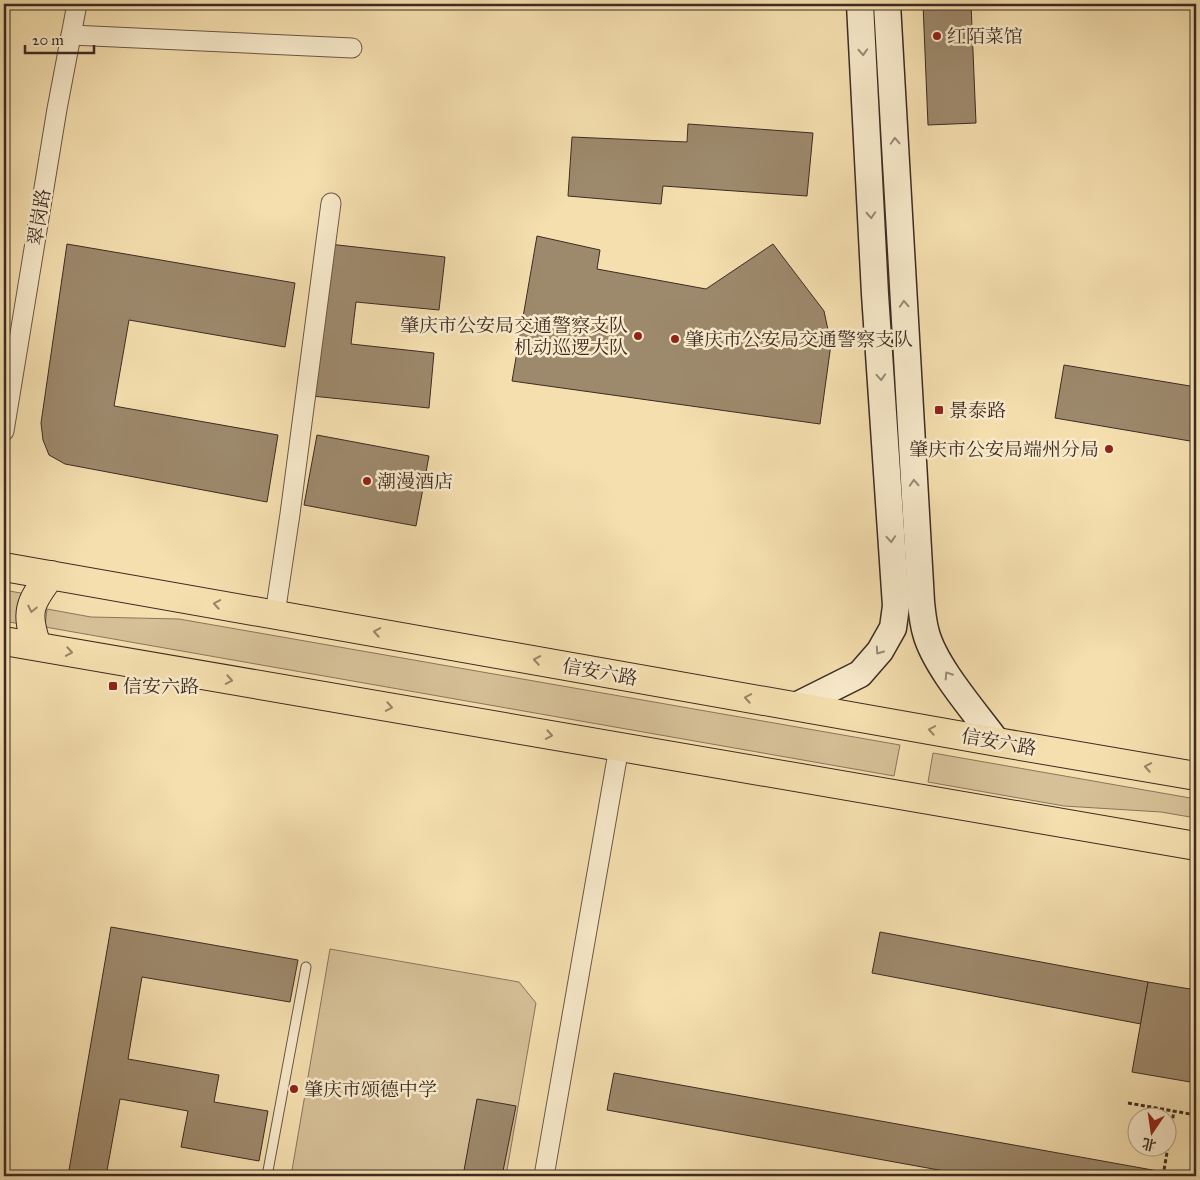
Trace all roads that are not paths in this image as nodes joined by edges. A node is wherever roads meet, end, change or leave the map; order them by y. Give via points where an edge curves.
1 (77, 4) edge
2 (860, 4) edge
3 (887, 4) edge
4 (71, 35) junction
5 (352, 48) dead end
6 (331, 203) dead end
7 (4, 431) edge
8 (4, 567) edge
9 (50, 575) junction
10 (275, 614) junction
11 (4, 641) edge
12 (37, 646) junction
13 (796, 706) junction
14 (997, 742) junction
15 (619, 747) junction
16 (1196, 776) edge
17 (1196, 846) edge
18 (306, 967) dead end
19 (267, 1176) edge
20 (544, 1176) edge

1 - 4 street, 翠岗路
2 -> 13 street via 896,606 893,628 880,651 860,674
14 -> 3 street via 938,659 926,633 922,610
4 - 5 street
4 - 7 street, 翠岗路
6 - 10 street
8 - 9 main road, 信安六路
10 -> 9 main road, 信安六路
9 -> 12 main road via 30,609 30,626
13 -> 10 main road, 信安六路
11 - 12 main road
12 -> 15 main road
14 -> 13 main road, 信安六路
16 -> 14 main road, 信安六路
15 - 17 main road
15 - 20 street
18 - 19 lane

